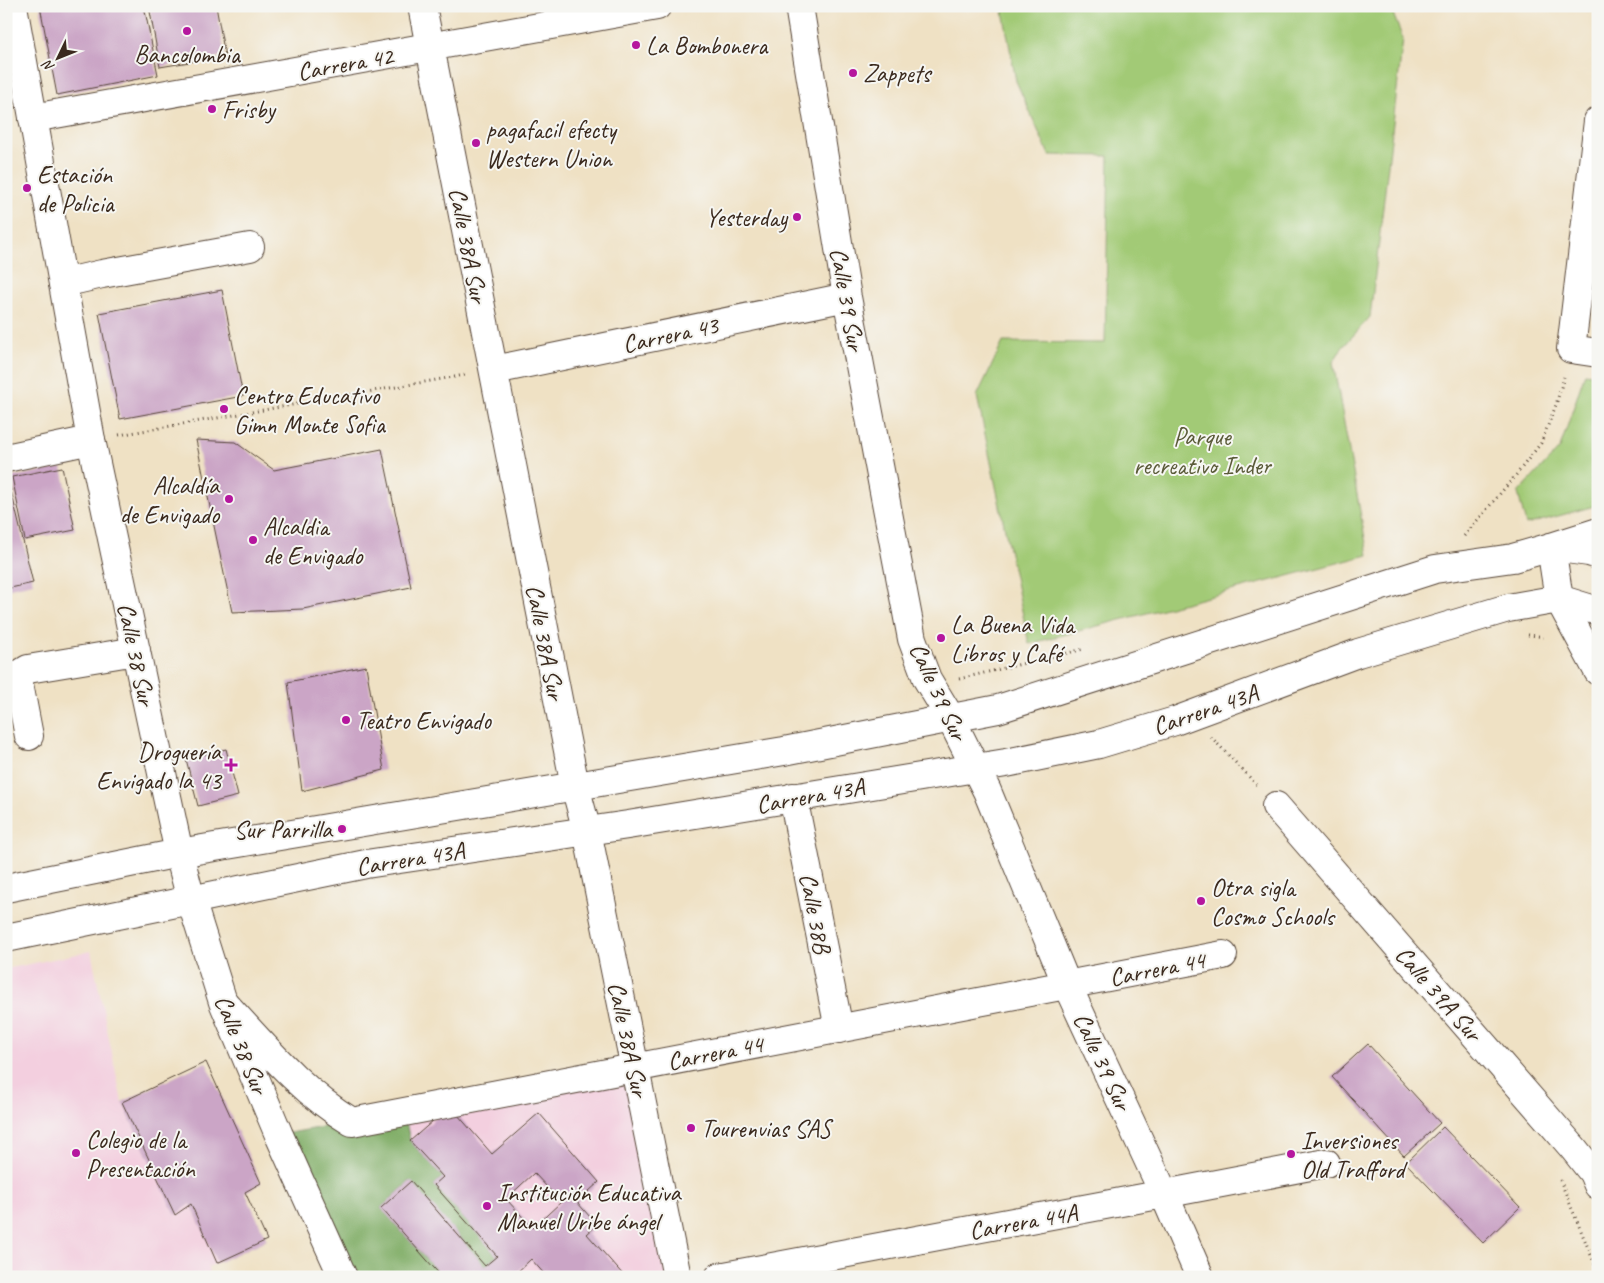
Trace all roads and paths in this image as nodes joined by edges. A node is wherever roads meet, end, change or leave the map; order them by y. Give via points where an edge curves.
1 (13, 6) edge
2 (422, 6) edge
3 (657, 6) edge
4 (800, 6) edge
5 (430, 48) junction
6 (33, 118) junction
7 (1598, 120) edge
8 (250, 247) dead end
9 (63, 283) junction
10 (847, 297) junction
11 (1585, 351) edge
12 (494, 370) junction
13 (91, 440) junction
14 (6, 458) edge
15 (1598, 532) edge
16 (1459, 541) dead end
17 (1551, 547) junction
18 (1598, 555) edge
19 (1559, 599) junction
20 (1598, 611) edge
21 (136, 651) junction
22 (1598, 671) edge
23 (950, 717) junction
24 (1209, 735) dead end
25 (29, 736) dead end
26 (975, 767) junction
27 (575, 786) junction
28 (793, 797) junction
29 (1276, 806) joint
30 (587, 831) junction
31 (179, 853) junction
32 (6, 888) edge
33 (191, 900) junction
34 (6, 938) edge
35 (1224, 956) dead end
36 (1067, 985) junction
37 (223, 1002) junction
38 (839, 1029) junction
39 (634, 1067) junction
40 (1326, 1163) dead end
41 (1596, 1176) edge
42 (1164, 1194) junction
43 (343, 1277) edge
44 (677, 1277) edge
45 (719, 1277) edge
46 (1200, 1277) edge

1 - 6 street, Calle 38 Sur
2 - 5 street, Calle 38A Sur
3 - 5 street, Carrera 42
4 - 10 street, Calle 39 Sur
5 - 6 street, Carrera 42
5 - 12 street, Calle 38A Sur
6 - 9 street, Calle 38 Sur
7 - 11 street
8 - 9 street
9 - 13 street, Calle 38 Sur
10 - 12 street, Carrera 43
10 - 23 street, Calle 39 Sur via 912,639 927,679
11 - 16 path via 1556,405 1541,443
12 - 13 path
12 - 27 street, Calle 38A Sur
13 - 14 street
13 - 21 street, Calle 38 Sur
15 - 17 street, Carrera 43A
17 - 18 street, Carrera 43A
17 - 19 street
17 - 23 street, Carrera 43A via 1513,558 1436,569 998,709
19 - 20 street, Carrera 43A
19 - 22 street
19 - 26 street, Carrera 43A via 1508,608 1358,653 1175,721 1099,744
21 - 25 street via 28,669 20,674
21 - 31 street, Calle 38 Sur
23 - 26 street, Calle 39 Sur
23 - 27 street, Carrera 43A via 784,751
24 - 29 path
26 - 28 street, Carrera 43A
26 - 36 street, Calle 39 Sur
27 - 30 street, Calle 38A Sur
27 - 31 street, Carrera 43A
28 - 30 street, Carrera 43A
28 - 38 street, Calle 38B
29 - 41 street, Calle 39A Sur
30 - 33 street, Carrera 43A via 366,864
30 - 39 street, Calle 38A Sur
31 - 32 street, Carrera 43A
31 - 33 street, Calle 38 Sur
33 - 34 street, Carrera 43A
33 - 37 street, Calle 38 Sur
35 - 36 street, Carrera 44
36 - 38 street, Carrera 44
36 - 42 street, Calle 39 Sur
37 - 39 street, Carrera 44 via 294,1078 333,1111 352,1122
37 - 43 street, Calle 38 Sur
38 - 39 street, Carrera 44
39 - 44 street, Calle 38A Sur
40 - 42 street, Carrera 44A
42 - 45 street, Carrera 44A
42 - 46 street, Calle 39 Sur

